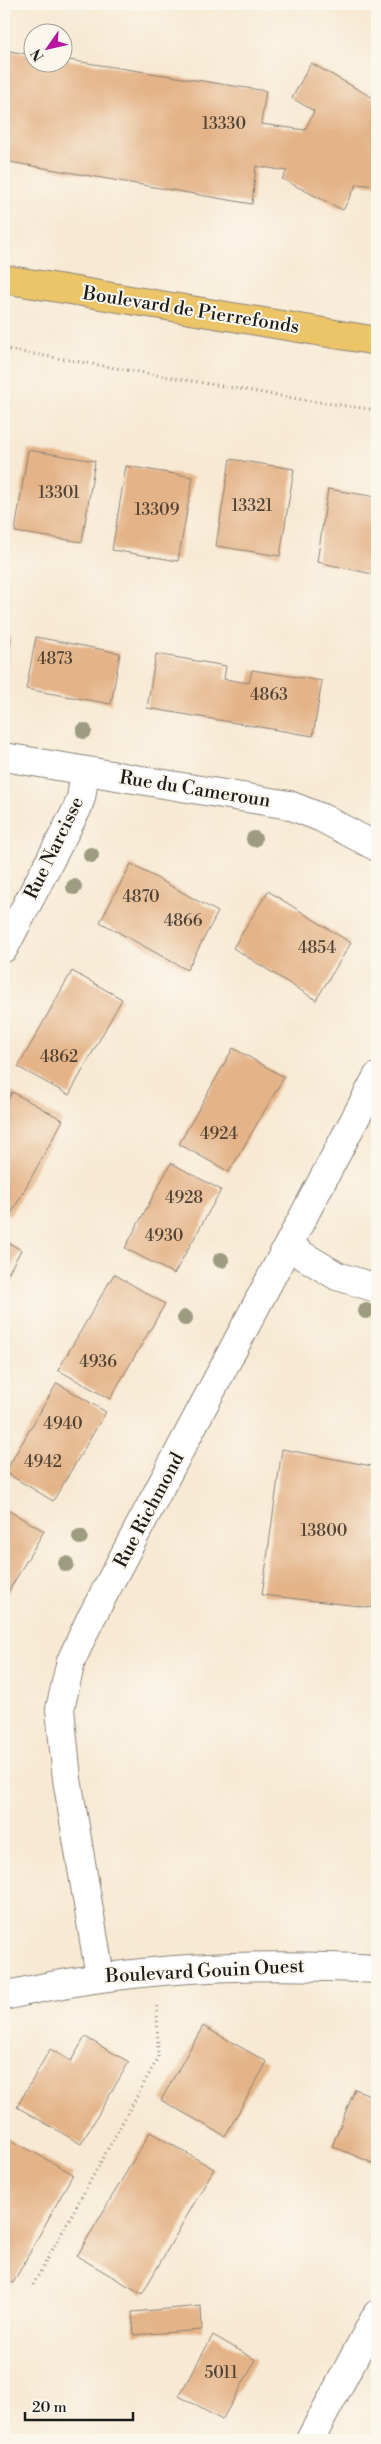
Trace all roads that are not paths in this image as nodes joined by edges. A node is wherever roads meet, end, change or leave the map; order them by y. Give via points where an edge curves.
1 (4, 279) edge
2 (377, 342) edge
3 (4, 757) edge
4 (85, 772) junction
5 (377, 847) edge
6 (4, 948) edge
7 (377, 1078) edge
8 (289, 1248) junction
9 (377, 1288) edge
10 (377, 1970) edge
11 (100, 1976) junction
12 (4, 1996) edge
13 (377, 2314) edge
14 (310, 2440) edge

1 - 2 main road, Boulevard de Pierrefonds
3 - 4 street, Rue du Cameroun
4 - 5 street, Rue du Cameroun via 289,805
4 - 6 street, Rue Narcisse via 77,809
7 - 8 street, Rue Richmond
8 - 9 street via 337,1276
8 - 11 street, Rue Richmond via 89,1622 65,1678 60,1709 63,1748
10 - 11 street, Boulevard Gouin Ouest via 264,1966
11 - 12 street, Boulevard Gouin Ouest
13 - 14 street

